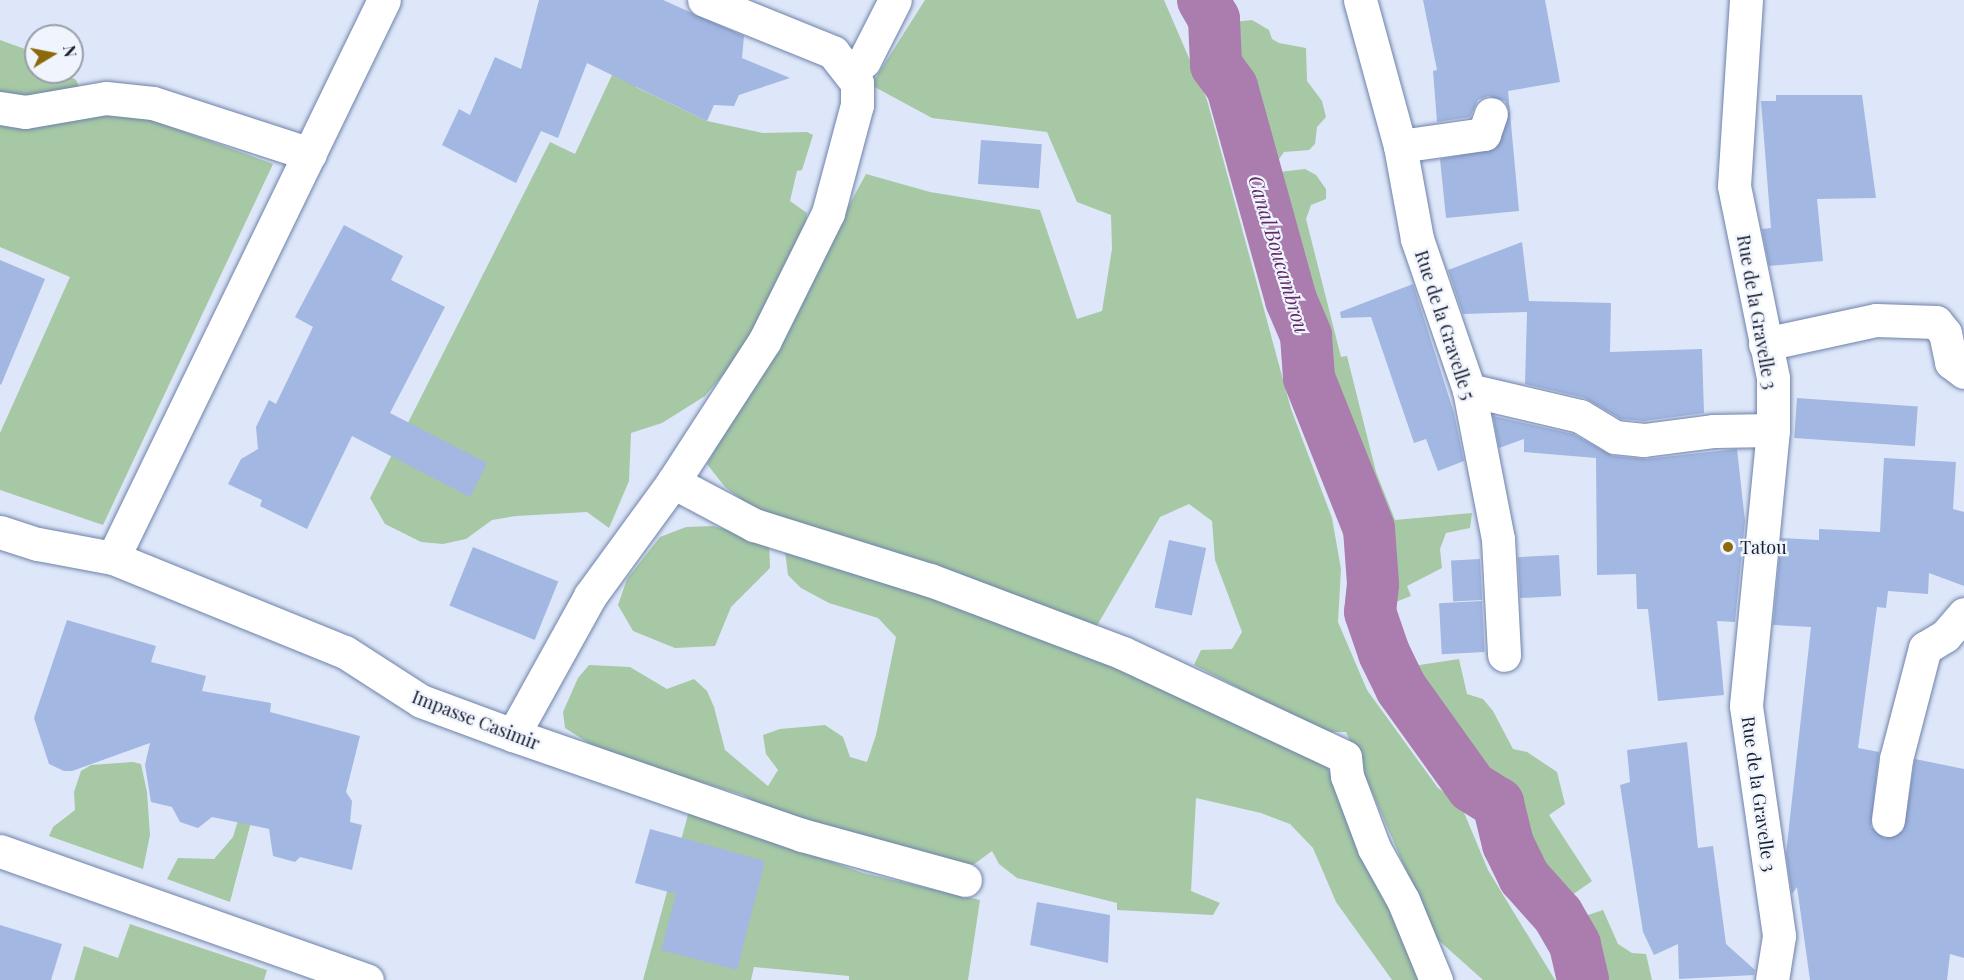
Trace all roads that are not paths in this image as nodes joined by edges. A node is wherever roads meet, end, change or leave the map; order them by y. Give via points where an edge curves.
1 (384, 0) edge
2 (704, 0) edge
3 (896, 0) edge
4 (1360, 0) edge
5 (1746, 0) edge
6 (850, 73) junction
7 (0, 108) edge
8 (1491, 114) dead end
9 (1400, 146) junction
10 (310, 154) junction
11 (1765, 345) junction
12 (1964, 372) edge
13 (1469, 390) junction
14 (1773, 430) junction
15 (673, 482) junction
16 (0, 532) edge
17 (113, 558) junction
18 (1964, 614) edge
19 (1504, 655) dead end
20 (513, 735) junction
21 (1888, 820) dead end
22 (0, 851) edge
23 (965, 880) dead end
24 (368, 980) edge
25 (1436, 980) edge
26 (1772, 980) edge

1 - 10 street
2 - 6 street via 832,52
3 - 6 street via 864,61
4 - 9 street, Rue de la Gravelle 5
5 - 11 street, Rue de la Gravelle 3 via 1734,186
6 - 15 street via 857,83 857,105 828,213 764,342
7 - 10 street via 26,112 106,98 153,103
8 - 9 street via 1484,134
9 - 13 street, Rue de la Gravelle 5 via 1417,239
10 - 17 street
11 - 12 street via 1876,320 1936,322 1945,333 1951,362
11 - 14 street, Rue de la Gravelle 3 via 1773,378
13 - 14 street via 1580,416 1615,437 1644,440 1714,431
13 - 19 street, Rue de la Gravelle 5 via 1498,539
14 - 26 street, Rue de la Gravelle 3 via 1746,706 1779,936
15 - 20 street via 590,596
15 - 25 street via 754,525 930,580 1123,653 1345,758 1347,776 1374,848 1403,900
16 - 17 street, Impasse Casimir via 38,544
17 - 20 street, Impasse Casimir via 345,652 421,701
18 - 21 street via 1945,636 1925,648 1896,759
20 - 23 street, Impasse Casimir via 802,835
22 - 24 street

